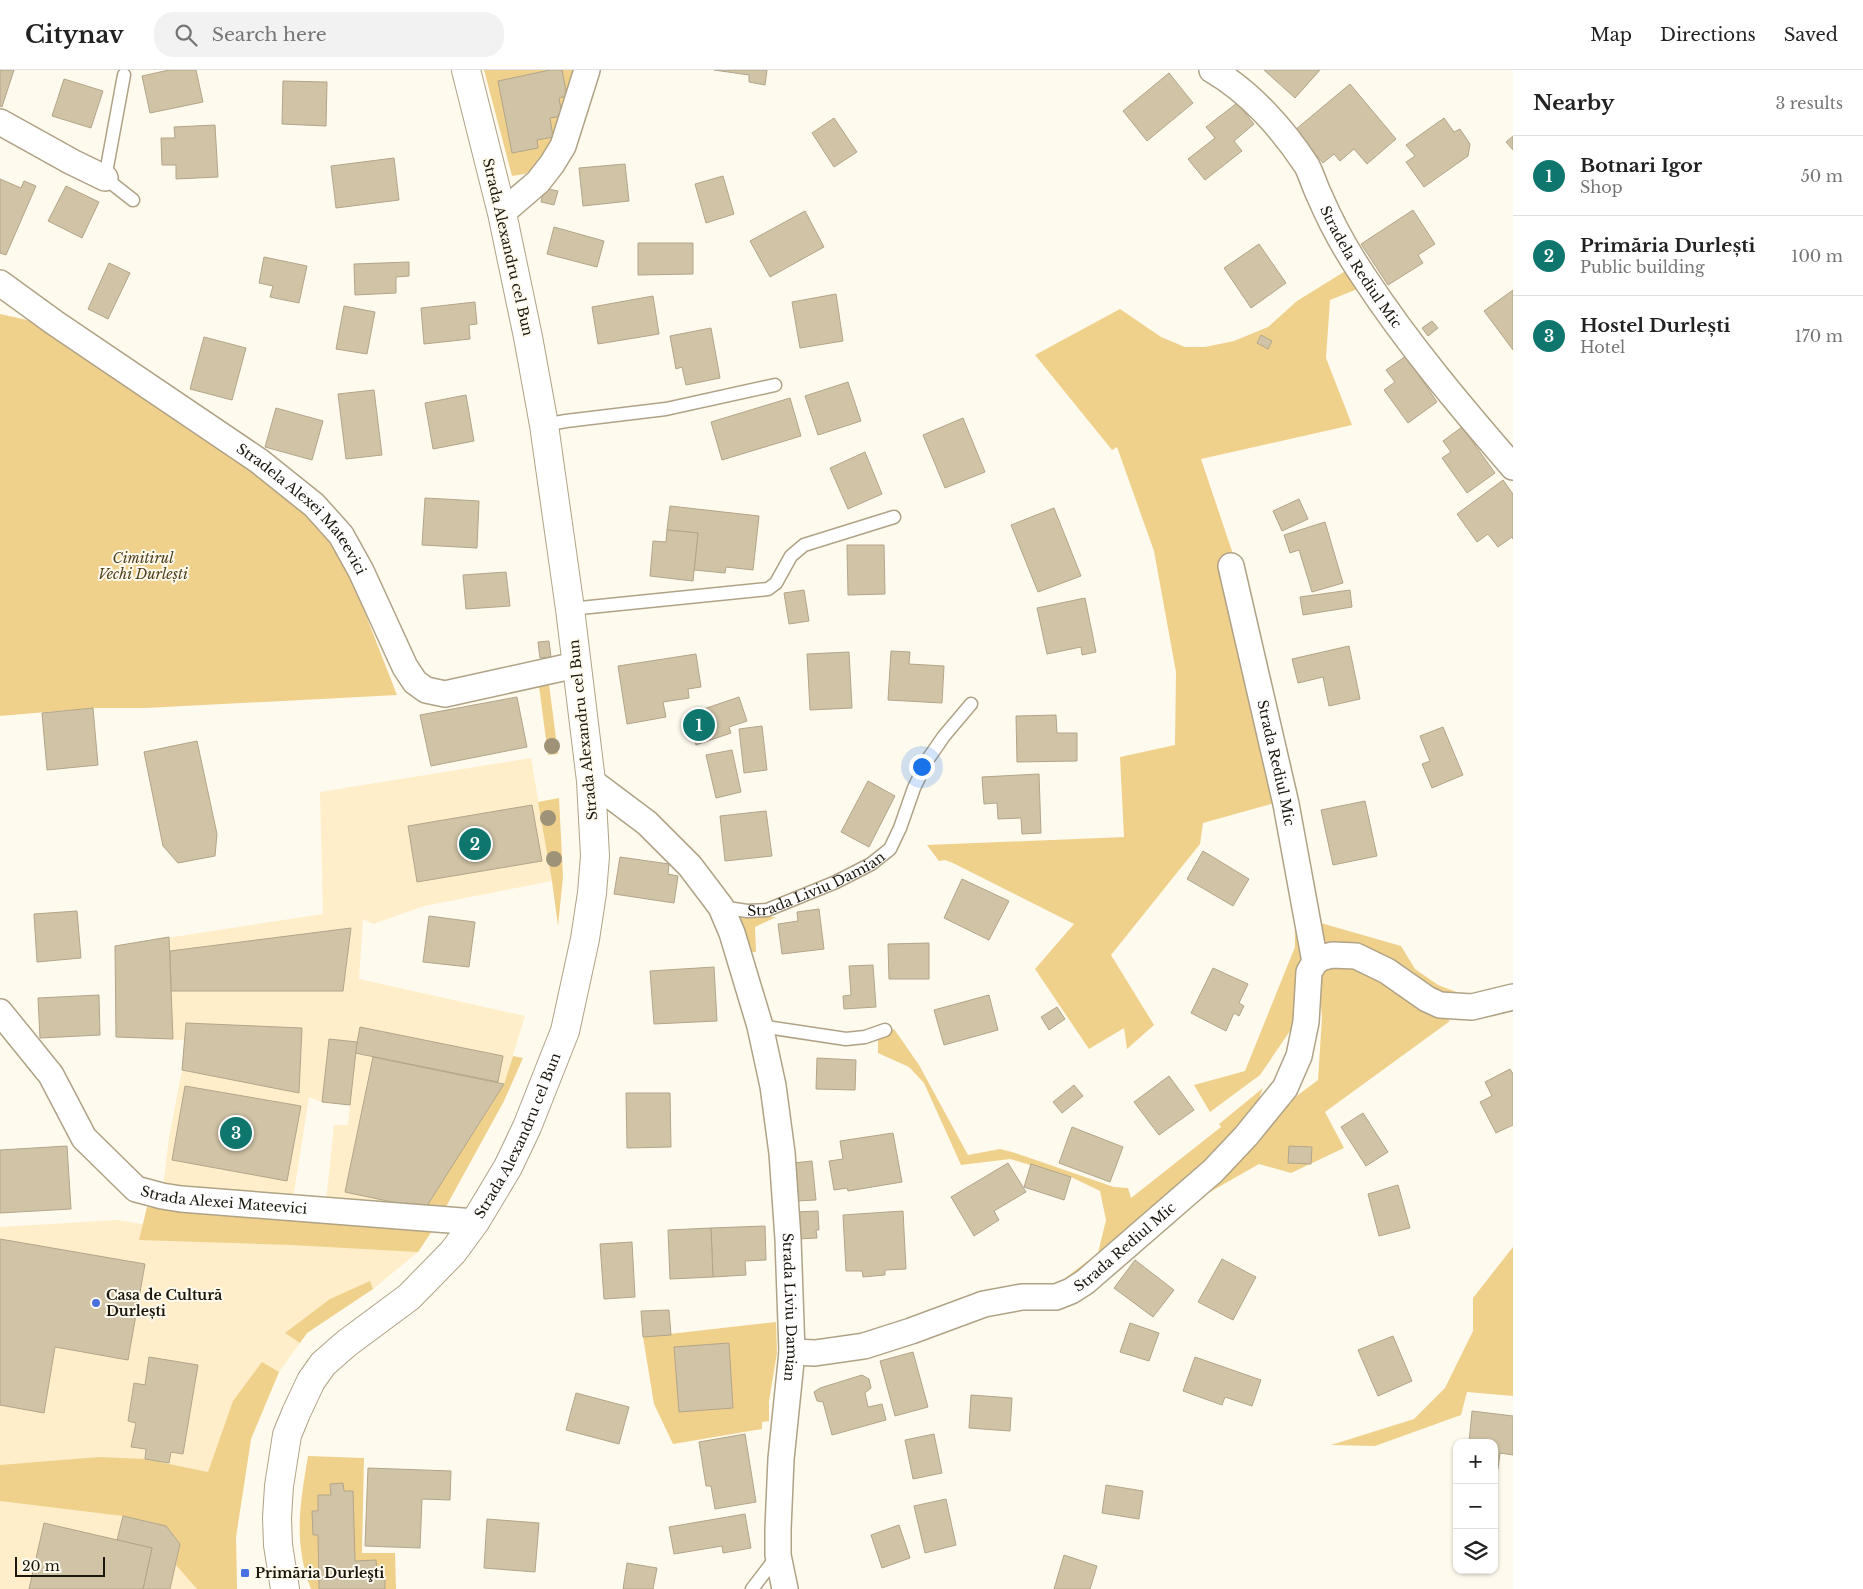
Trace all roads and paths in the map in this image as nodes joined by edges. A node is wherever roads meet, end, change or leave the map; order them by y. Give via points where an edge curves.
1 (466, 70) edge
2 (587, 70) edge
3 (1212, 70) edge
4 (124, 75) dead end
5 (0, 122) edge
6 (105, 178) junction
7 (134, 200) dead end
8 (502, 213) junction
9 (0, 283) edge
10 (775, 386) dead end
11 (544, 425) junction
12 (1513, 467) edge
13 (894, 517) dead end
14 (1231, 566) dead end
15 (570, 610) junction
16 (576, 665) junction
17 (971, 704) dead end
18 (591, 781) junction
19 (722, 907) junction
20 (1315, 962) junction
21 (1513, 997) edge
22 (0, 1012) edge
23 (760, 1026) junction
24 (885, 1030) dead end
25 (475, 1222) junction
26 (792, 1352) junction
27 (778, 1555) junction
28 (285, 1589) edge
29 (752, 1589) edge
30 (786, 1589) edge

1 - 8 street, Strada Alexandru cel Bun
2 - 8 street via 563,146 538,182
3 - 12 street, Stradela Rediul Mic via 1228,79 1256,104 1285,136 1308,168 1335,228 1363,276 1406,337
4 - 6 lane
5 - 6 street
6 - 7 lane
8 - 11 street, Strada Alexandru cel Bun
9 - 16 street, Stradela Alexei Mateevici via 259,461 314,505 341,536 361,571 405,667 415,682 426,690 445,694
10 - 11 lane via 666,409
11 - 15 street, Strada Alexandru cel Bun
13 - 15 lane via 804,545 791,556 776,583 768,588
14 - 20 street, Strada Rediul Mic via 1286,804
15 - 16 street, Strada Alexandru cel Bun
16 - 18 street, Strada Alexandru cel Bun
17 - 19 lane, Strada Liviu Damian via 928,759 890,849 871,864 836,882 767,910
18 - 19 street, Strada Liviu Damian via 647,823 690,866
18 - 25 street, Strada Alexandru cel Bun via 595,856 592,893 565,1030 527,1127 508,1167
19 - 23 street, Strada Liviu Damian
20 - 21 street via 1332,955 1356,956 1388,971 1440,1005 1472,1006
20 - 26 street, Strada Rediul Mic via 1309,972 1306,1022 1299,1056 1285,1088 1213,1171 1085,1282 1056,1297 1022,1297 984,1304 864,1346 815,1353
22 - 25 street, Strada Alexei Mateevici via 51,1075 84,1138 136,1189 181,1199
23 - 24 lane via 846,1039 866,1037
23 - 26 street, Strada Liviu Damian via 773,1086 782,1153
25 - 28 street, Strada Alexandru cel Bun via 453,1252 415,1291 333,1355 311,1381 287,1435 279,1486 278,1545
26 - 27 street, Strada Liviu Damian via 781,1459
27 - 29 lane
27 - 30 street, Strada Liviu Damian

